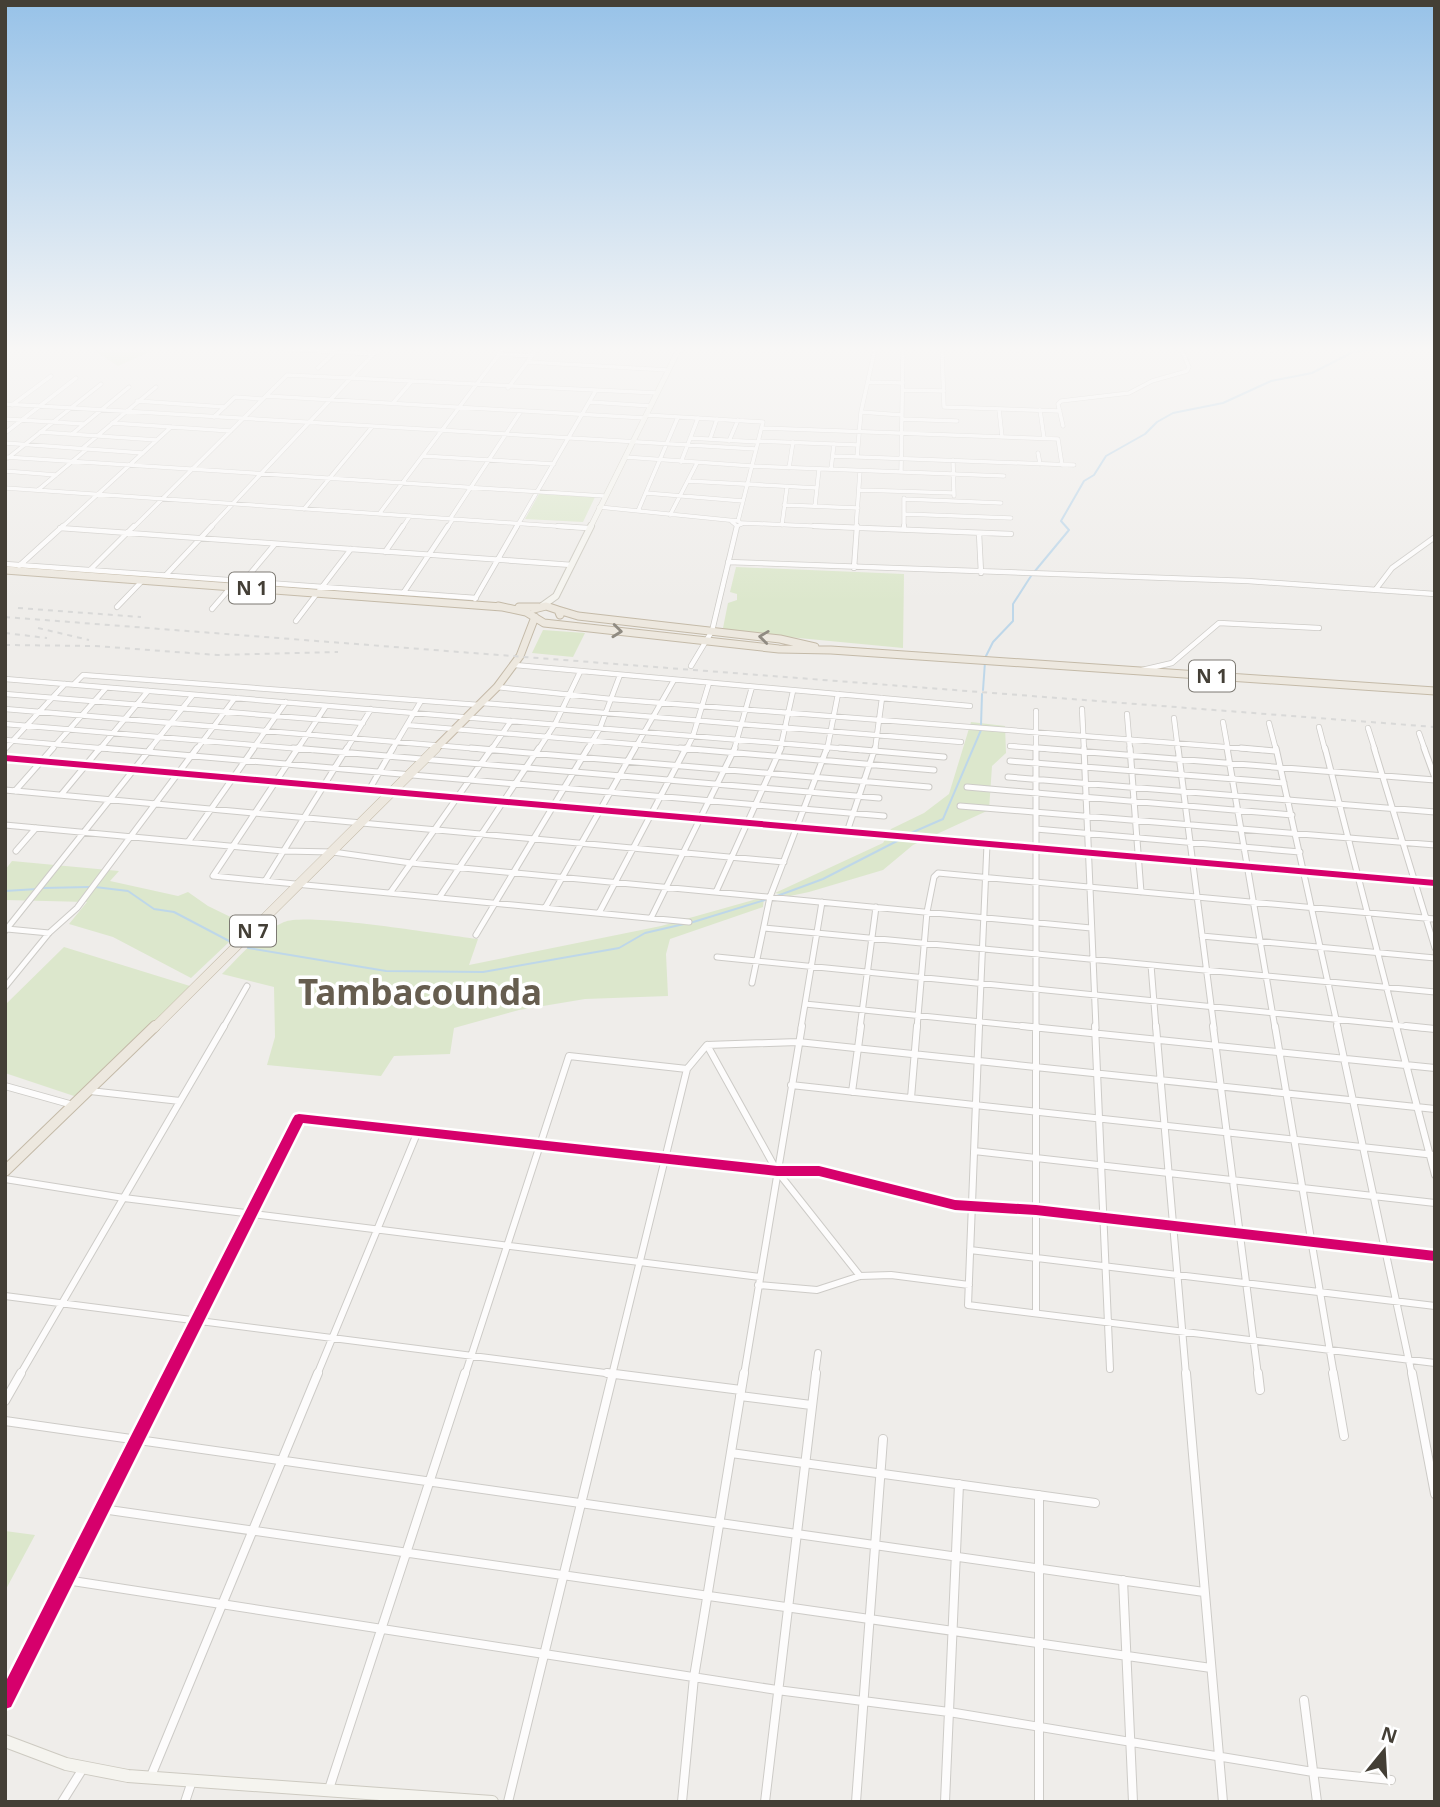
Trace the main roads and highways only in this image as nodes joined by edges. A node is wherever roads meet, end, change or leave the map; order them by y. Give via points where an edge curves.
1 (637, 433) edge
2 (5, 570) edge
3 (556, 596) junction
4 (498, 606) junction
5 (540, 606) junction
6 (558, 610) junction
7 (535, 617) junction
8 (548, 623) junction
9 (531, 633) junction
10 (831, 650) junction
11 (1435, 691) edge
12 (5, 1171) edge
13 (5, 1741) edge
14 (492, 1802) edge

1 - 3 main road
2 - 4 highway, N 1
3 - 5 main road
3 - 6 main road
4 - 5 highway, N 1
4 - 7 highway, N 1
5 - 6 highway
5 - 7 highway via 533,612
6 - 8 highway via 559,619
10 -> 6 highway, N 1 via 788,640 578,617
7 - 8 highway
7 - 9 highway, N 7
8 - 9 highway
8 -> 10 highway, N 1 via 785,650
9 - 12 highway, N 7 via 515,665 497,687
10 - 11 highway, N 1
13 - 14 main road via 82,1770 150,1779

